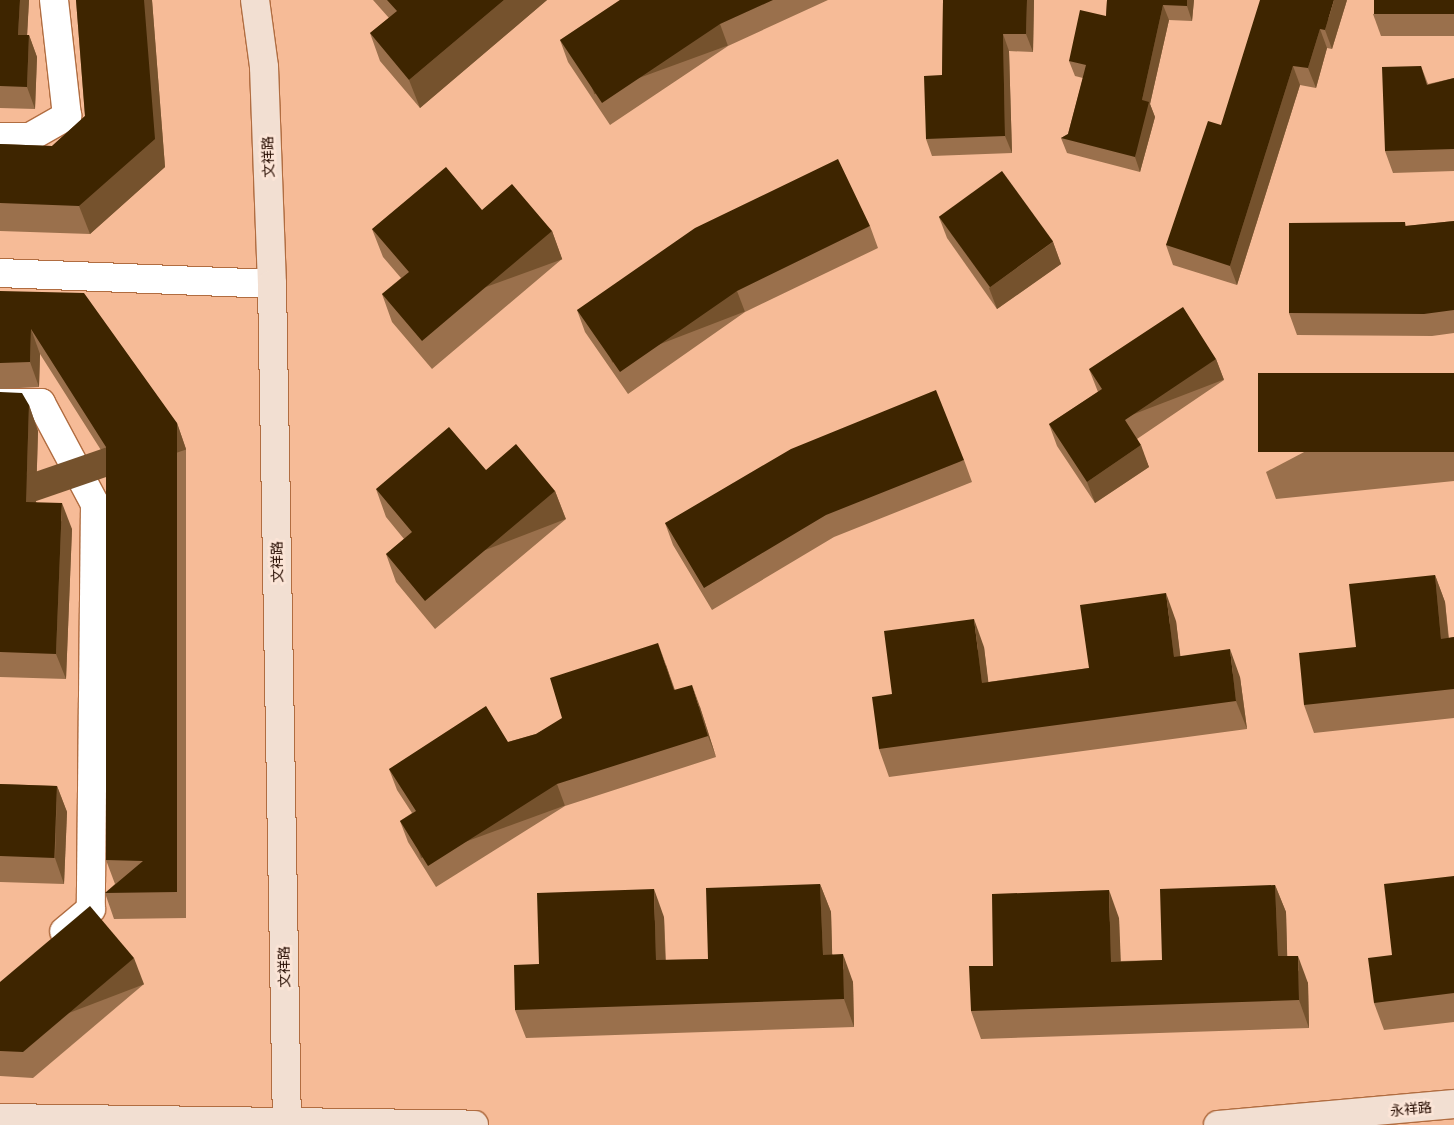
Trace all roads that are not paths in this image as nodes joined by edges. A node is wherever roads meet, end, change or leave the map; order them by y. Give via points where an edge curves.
1 (54, 0) edge
2 (255, 0) edge
3 (0, 137) edge
4 (0, 273) edge
5 (272, 284) junction
6 (0, 403) edge
7 (46, 948) edge
8 (1454, 1104) edge
9 (0, 1118) edge
10 (287, 1124) edge
11 (474, 1125) edge
12 (1218, 1125) edge

1 - 3 street via 67,116 30,137
2 - 5 street, 文祥路 via 264,67
4 - 5 street
5 - 10 street, 文祥路
6 - 7 street via 41,403 95,504 91,909
8 - 12 street, 永祥路
9 - 10 street
10 - 11 street

